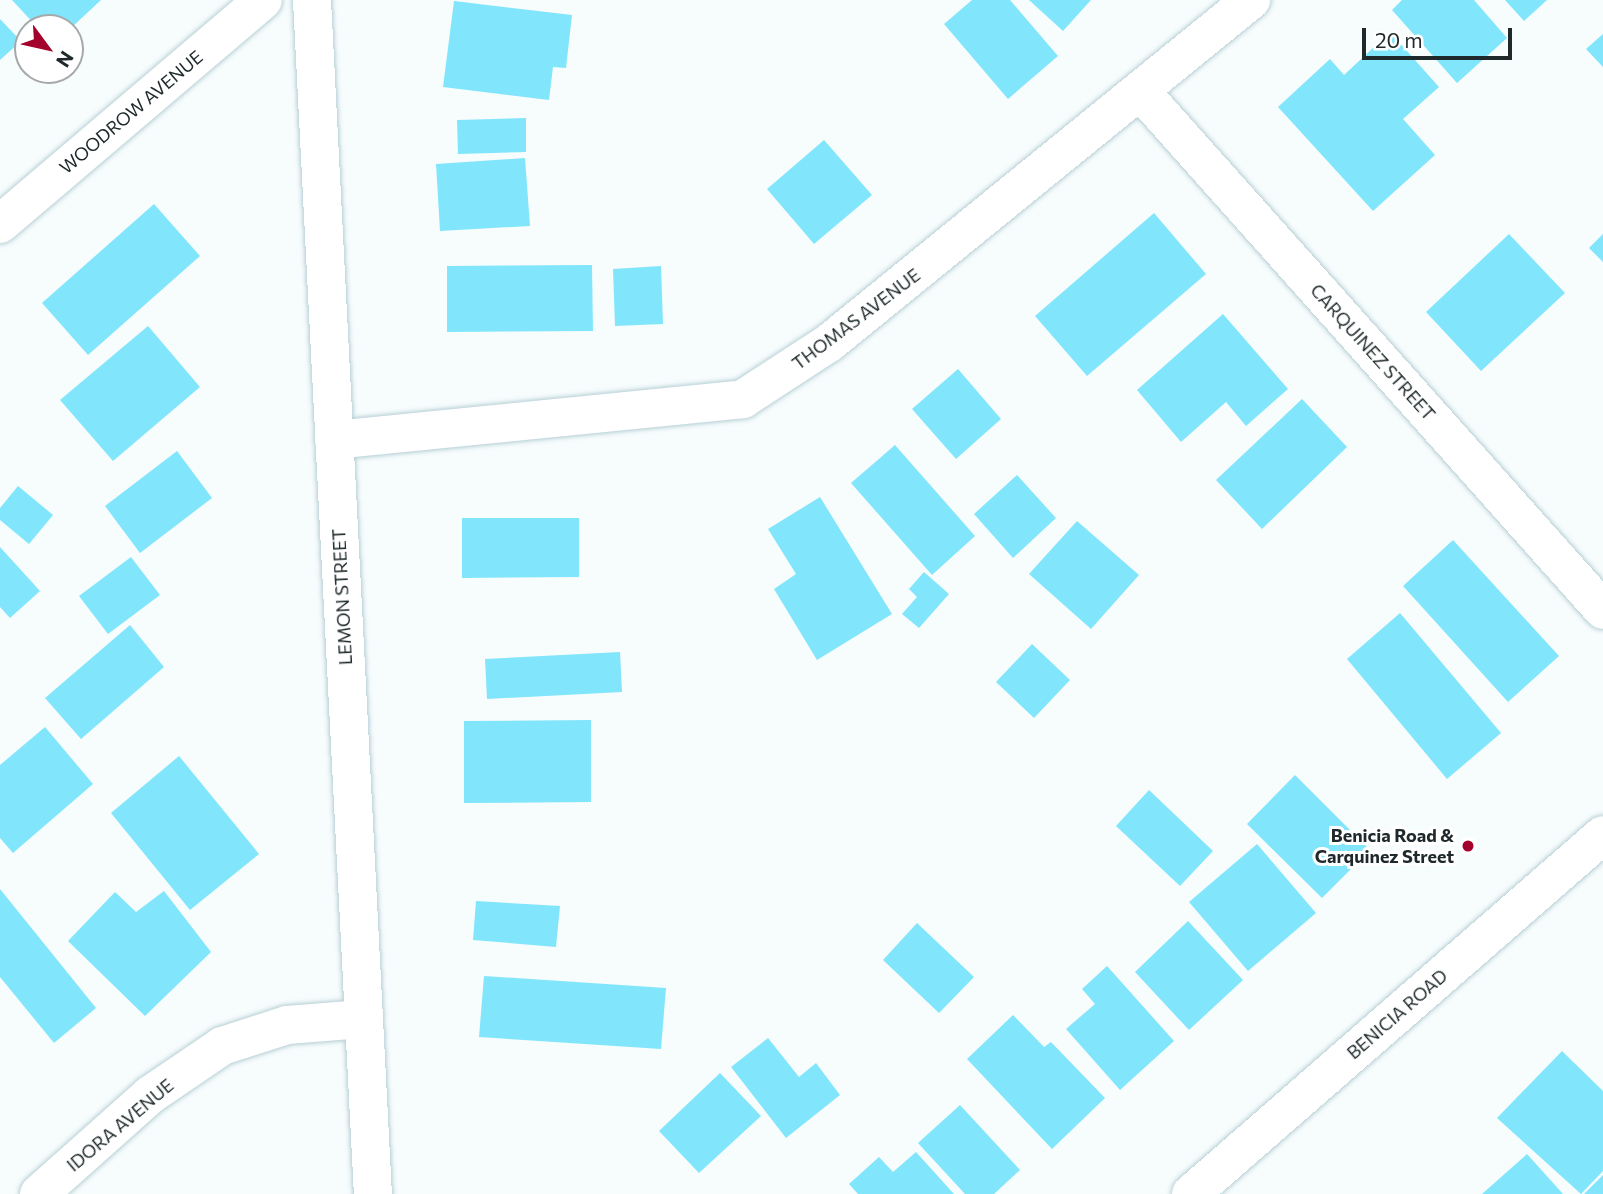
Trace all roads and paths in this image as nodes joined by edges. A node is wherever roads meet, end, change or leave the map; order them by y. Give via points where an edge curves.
1 (263, 0) edge
2 (312, 0) edge
3 (1251, 0) edge
4 (1143, 94) junction
5 (0, 224) edge
6 (334, 440) junction
7 (1603, 610) edge
8 (1603, 835) edge
9 (363, 1019) junction
10 (39, 1194) edge
11 (373, 1194) edge
12 (1191, 1194) edge

1 - 5 street, WOODROW AVENUE
2 - 6 street, LEMON STREET
3 - 4 street, THOMAS AVENUE
4 - 6 street, THOMAS AVENUE via 829,344 743,399
4 - 7 street, CARQUINEZ STREET
6 - 9 street, LEMON STREET
8 - 12 street, BENICIA ROAD
9 - 10 street, IDORA AVENUE via 287,1026 222,1045 150,1095
9 - 11 street, LEMON STREET

